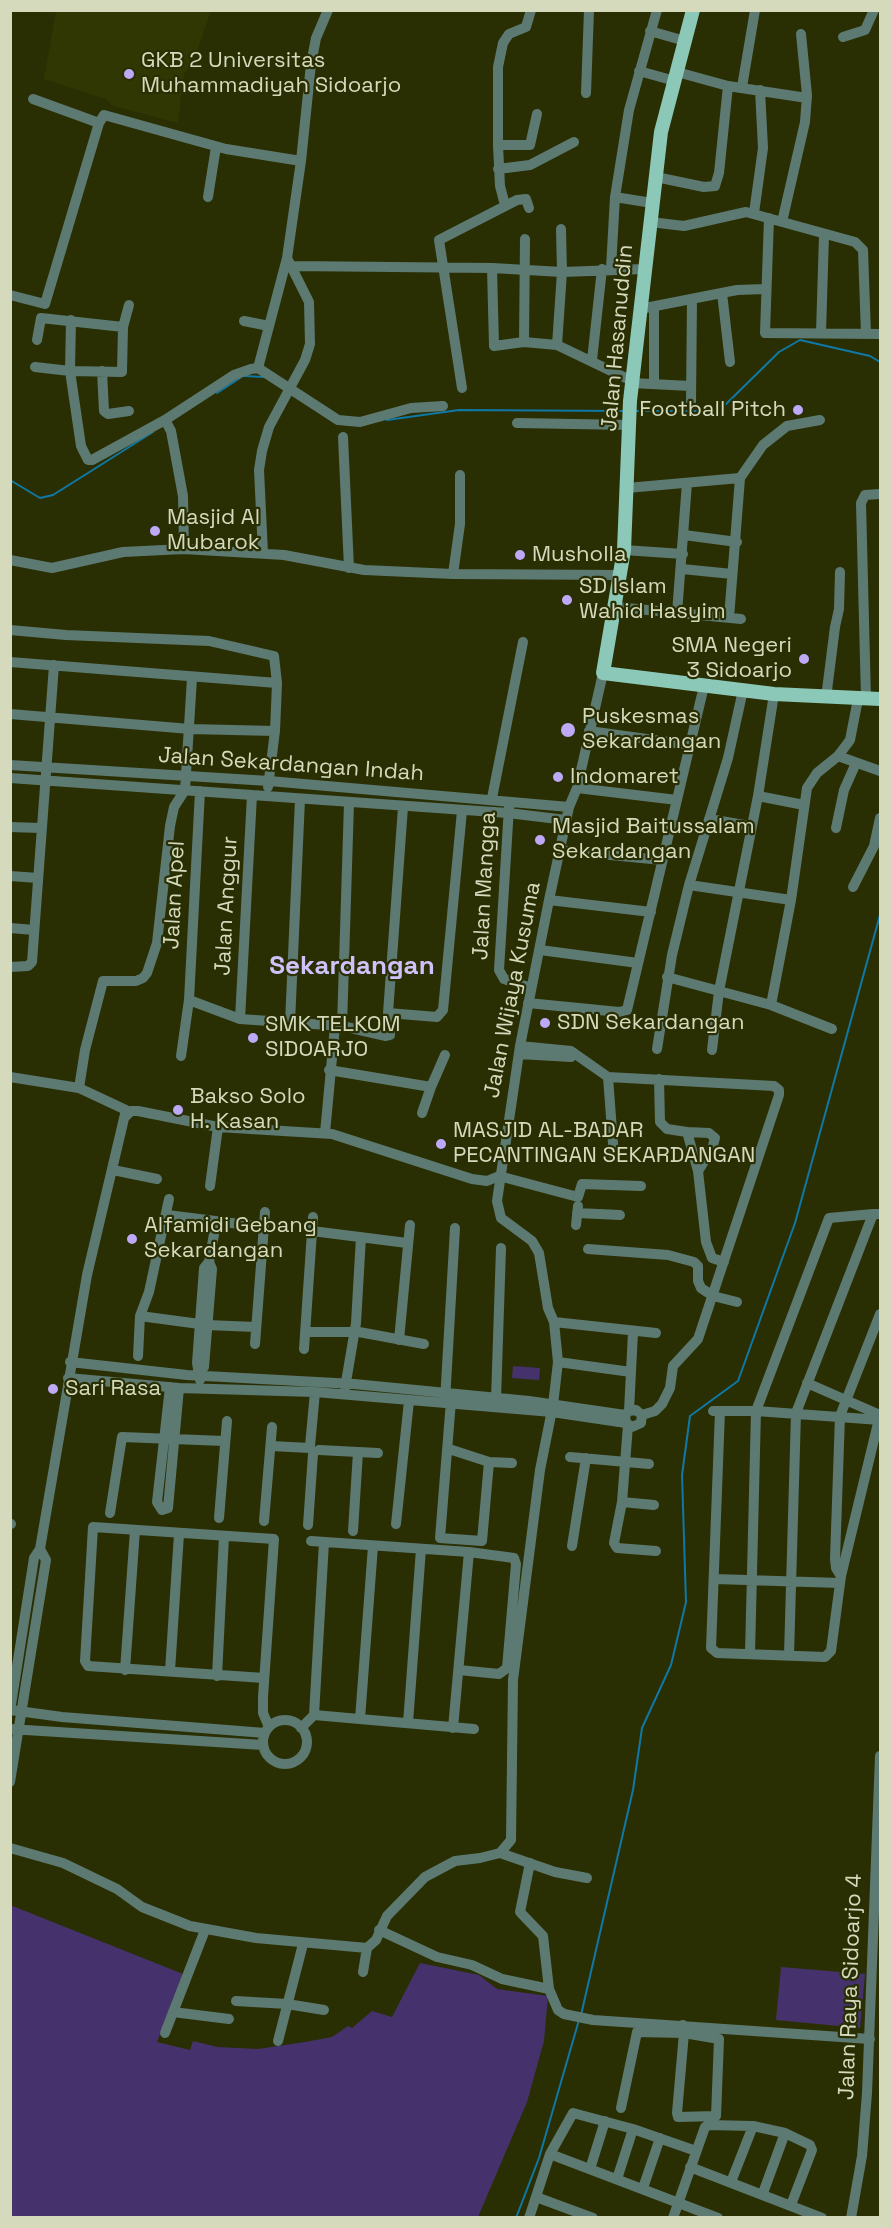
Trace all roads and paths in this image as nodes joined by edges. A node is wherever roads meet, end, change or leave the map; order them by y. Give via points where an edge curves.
1 (328, 10) edge
2 (531, 10) edge
3 (589, 10) edge
4 (657, 10) edge
5 (693, 10) edge
6 (756, 10) edge
7 (874, 10) edge
8 (650, 31) junction
9 (801, 34) dead end
10 (843, 37) dead end
11 (685, 41) junction
12 (639, 71) junction
13 (676, 76) junction
14 (728, 86) junction
15 (742, 87) junction
16 (760, 90) junction
17 (586, 93) dead end
18 (807, 98) junction
19 (33, 99) dead end
20 (537, 114) dead end
21 (99, 123) junction
22 (574, 142) dead end
23 (498, 145) junction
24 (216, 147) junction
25 (301, 161) junction
26 (498, 169) junction
27 (656, 177) junction
28 (208, 196) dead end
29 (615, 197) junction
30 (652, 203) junction
31 (505, 205) junction
32 (529, 208) dead end
33 (754, 213) junction
34 (769, 218) junction
35 (650, 222) junction
36 (782, 222) junction
37 (561, 229) dead end
38 (824, 234) junction
39 (525, 239) dead end
40 (290, 262) junction
41 (442, 266) junction
42 (492, 268) junction
43 (607, 268) junction
44 (644, 269) junction
45 (525, 271) junction
46 (562, 272) junction
47 (765, 289) junction
48 (722, 293) junction
49 (10, 295) edge
50 (692, 299) junction
51 (45, 304) junction
52 (129, 305) dead end
53 (647, 308) junction
54 (41, 318) junction
55 (71, 320) junction
56 (244, 321) dead end
57 (269, 326) junction
58 (123, 327) junction
59 (821, 333) junction
60 (866, 333) junction
61 (880, 334) edge
62 (37, 340) dead end
63 (524, 342) junction
64 (556, 345) junction
65 (592, 360) junction
66 (730, 362) dead end
67 (35, 368) dead end
68 (258, 368) junction
69 (70, 371) junction
70 (102, 371) junction
71 (632, 382) junction
72 (654, 384) junction
73 (690, 386) junction
74 (462, 388) dead end
75 (287, 393) junction
76 (691, 403) dead end
77 (443, 406) dead end
78 (129, 411) dead end
79 (820, 420) dead end
80 (630, 422) junction
81 (517, 423) dead end
82 (167, 424) junction
83 (343, 438) dead end
84 (460, 475) dead end
85 (740, 478) junction
86 (687, 483) junction
87 (627, 488) junction
88 (880, 494) edge
89 (684, 536) junction
90 (736, 542) junction
91 (184, 549) junction
92 (624, 550) junction
93 (263, 553) junction
94 (683, 554) junction
95 (10, 560) edge
96 (349, 568) junction
97 (682, 569) junction
98 (840, 572) dead end
99 (453, 574) junction
100 (732, 574) junction
101 (619, 575) junction
102 (616, 607) junction
103 (677, 613) junction
104 (729, 618) junction
105 (741, 619) dead end
106 (10, 630) edge
107 (523, 642) dead end
108 (10, 662) edge
109 (54, 665) junction
110 (603, 673) junction
111 (192, 678) junction
112 (277, 683) junction
113 (704, 686) junction
114 (743, 690) junction
115 (774, 694) junction
116 (826, 698) junction
117 (868, 699) edge
118 (10, 714) edge
119 (50, 717) junction
120 (190, 729) junction
121 (275, 731) junction
122 (589, 731) junction
123 (690, 746) junction
124 (838, 756) junction
125 (856, 763) junction
126 (10, 765) edge
127 (45, 768) junction
128 (880, 771) edge
129 (187, 777) junction
130 (10, 778) edge
131 (268, 781) junction
132 (45, 782) junction
133 (577, 788) junction
134 (185, 790) junction
135 (200, 791) junction
136 (392, 792) junction
137 (252, 795) junction
138 (267, 796) junction
139 (758, 796) junction
140 (492, 798) junction
141 (300, 799) junction
142 (677, 800) junction
143 (509, 801) junction
144 (350, 803) junction
145 (804, 805) junction
146 (391, 806) junction
147 (403, 807) junction
148 (568, 807) junction
149 (462, 811) junction
150 (508, 813) junction
151 (880, 818) edge
152 (709, 819) junction
153 (566, 820) junction
154 (750, 826) junction
155 (10, 827) edge
156 (40, 828) junction
157 (836, 828) dead end
158 (559, 850) junction
159 (662, 861) junction
160 (10, 876) edge
161 (38, 878) junction
162 (689, 885) junction
163 (853, 887) dead end
164 (737, 893) junction
165 (549, 900) junction
166 (791, 900) junction
167 (651, 912) junction
168 (10, 928) edge
169 (34, 930) junction
170 (540, 950) junction
171 (638, 963) junction
172 (10, 967) edge
173 (667, 977) junction
174 (531, 988) junction
175 (719, 991) junction
176 (189, 1000) junction
177 (528, 1003) junction
178 (771, 1005) junction
179 (388, 1013) junction
180 (240, 1019) junction
181 (290, 1023) junction
182 (338, 1026) junction
183 (832, 1029) dead end
184 (657, 1049) dead end
185 (519, 1050) junction
186 (712, 1050) dead end
187 (445, 1055) dead end
188 (181, 1056) dead end
189 (329, 1070) junction
190 (10, 1077) edge
191 (608, 1077) junction
192 (659, 1079) junction
193 (431, 1087) junction
194 (80, 1088) junction
195 (422, 1113) dead end
196 (125, 1117) junction
197 (218, 1126) junction
198 (687, 1132) junction
199 (325, 1133) junction
200 (614, 1157) dead end
201 (113, 1170) junction
202 (699, 1171) junction
203 (500, 1176) junction
204 (157, 1179) dead end
205 (210, 1186) dead end
206 (641, 1186) dead end
207 (578, 1197) junction
208 (169, 1199) dead end
209 (265, 1212) dead end
210 (577, 1213) junction
211 (877, 1214) edge
212 (167, 1215) junction
213 (620, 1215) dead end
214 (313, 1216) dead end
215 (216, 1222) junction
216 (410, 1225) dead end
217 (576, 1225) dead end
218 (264, 1227) junction
219 (455, 1228) dead end
220 (312, 1231) junction
221 (361, 1237) junction
222 (407, 1244) junction
223 (501, 1248) dead end
224 (588, 1248) dead end
225 (725, 1258) junction
226 (149, 1292) junction
227 (713, 1296) junction
228 (737, 1302) dead end
229 (880, 1314) edge
230 (140, 1316) junction
231 (155, 1318) junction
232 (554, 1323) junction
233 (203, 1325) junction
234 (255, 1327) junction
235 (356, 1329) junction
236 (305, 1332) junction
237 (633, 1332) junction
238 (656, 1334) dead end
239 (399, 1340) junction
240 (255, 1344) dead end
241 (424, 1344) dead end
242 (304, 1349) dead end
243 (138, 1356) dead end
244 (70, 1362) junction
245 (558, 1362) junction
246 (109, 1368) junction
247 (200, 1372) junction
248 (631, 1372) junction
249 (187, 1375) junction
250 (68, 1378) junction
251 (107, 1381) junction
252 (807, 1383) junction
253 (178, 1388) junction
254 (199, 1389) junction
255 (348, 1389) junction
256 (318, 1393) junction
257 (496, 1399) junction
258 (448, 1400) junction
259 (846, 1400) junction
260 (409, 1401) junction
261 (552, 1408) junction
262 (756, 1411) junction
263 (796, 1413) junction
264 (642, 1415) junction
265 (840, 1416) junction
266 (880, 1417) edge
267 (627, 1419) junction
268 (226, 1421) dead end
269 (272, 1427) dead end
270 (170, 1439) junction
271 (224, 1441) junction
272 (271, 1446) junction
273 (314, 1449) junction
274 (449, 1449) junction
275 (358, 1452) junction
276 (378, 1454) dead end
277 (570, 1457) dead end
278 (586, 1458) junction
279 (489, 1462) junction
280 (512, 1463) dead end
281 (625, 1463) junction
282 (649, 1464) dead end
283 (622, 1502) junction
284 (654, 1505) dead end
285 (110, 1513) dead end
286 (219, 1518) dead end
287 (264, 1521) dead end
288 (396, 1524) dead end
289 (308, 1525) dead end
290 (135, 1530) junction
291 (353, 1531) dead end
292 (179, 1534) junction
293 (224, 1536) junction
294 (311, 1541) dead end
295 (324, 1542) junction
296 (373, 1546) junction
297 (572, 1546) dead end
298 (421, 1549) junction
299 (656, 1551) dead end
300 (469, 1552) junction
301 (715, 1579) junction
302 (840, 1580) junction
303 (753, 1581) junction
304 (792, 1581) junction
305 (750, 1654) junction
306 (789, 1655) junction
307 (125, 1670) junction
308 (459, 1670) junction
309 (170, 1671) junction
310 (217, 1676) junction
311 (264, 1678) junction
312 (14, 1711) edge
313 (314, 1715) junction
314 (62, 1717) junction
315 (360, 1719) junction
316 (408, 1723) junction
317 (301, 1728) junction
318 (453, 1728) junction
319 (14, 1730) edge
320 (267, 1730) junction
321 (474, 1730) dead end
322 (61, 1732) junction
323 (263, 1745) junction
324 (880, 1756) edge
325 (10, 1782) edge
326 (879, 1782) edge
327 (10, 1848) edge
328 (500, 1853) junction
329 (530, 1863) junction
330 (587, 1878) dead end
331 (205, 1930) junction
332 (379, 1930) junction
333 (877, 1930) edge
334 (303, 1944) junction
335 (367, 1948) junction
336 (363, 1972) dead end
337 (549, 1989) junction
338 (236, 2001) dead end
339 (287, 2004) junction
340 (324, 2010) dead end
341 (173, 2012) junction
342 (229, 2019) dead end
343 (684, 2029) junction
344 (165, 2033) dead end
345 (870, 2039) junction
346 (278, 2041) dead end
347 (621, 2108) dead end
348 (605, 2121) junction
349 (753, 2126) junction
350 (633, 2129) junction
351 (786, 2133) junction
352 (660, 2138) junction
353 (696, 2151) junction
354 (550, 2154) junction
355 (690, 2167) junction
356 (590, 2169) junction
357 (617, 2179) junction
358 (731, 2182) junction
359 (643, 2188) junction
360 (763, 2193) junction
361 (536, 2197) junction
362 (678, 2203) junction
363 (791, 2205) junction
364 (529, 2217) edge
365 (593, 2217) edge
366 (673, 2217) edge
367 (718, 2217) edge
368 (822, 2217) edge
369 (851, 2217) edge

1 - 25 street via 316,38 311,64
2 - 23 street via 526,27 509,34 503,43 498,67
3 - 17 street
4 - 8 street
5 - 11 main road, Jalan Hasanuddin
6 - 15 street
7 - 10 street via 865,30
8 - 11 street
8 - 12 street
9 - 18 street
11 - 13 main road, Jalan Hasanuddin
12 - 13 street
12 - 29 street
13 - 14 street
13 - 27 main road, Jalan Hasanuddin
14 - 15 street
14 - 27 street via 715,186
15 - 16 street
16 - 18 street
16 - 33 street via 763,148
18 - 36 street
19 - 21 street
20 - 23 street via 530,145
21 - 24 street via 106,115
21 - 51 street
22 - 26 street via 530,165
23 - 26 street
24 - 25 street
24 - 28 street
25 - 40 street
26 - 31 street
27 - 30 main road, Jalan Hasanuddin
29 - 30 street
29 - 43 street
30 - 35 main road, Jalan Hasanuddin
31 - 32 street via 524,198
31 - 41 street via 441,238 438,244
33 - 34 street
33 - 35 street via 726,214 684,225
34 - 36 street
34 - 47 street
35 - 44 main road, Jalan Hasanuddin
36 - 38 street
37 - 46 street
38 - 59 street
38 - 60 street via 855,242 863,250
39 - 45 street
40 - 41 street
40 - 57 street
40 - 75 street via 309,302 311,317 307,352
41 - 42 street
41 - 74 street
42 - 45 street
42 - 63 street via 494,346
43 - 44 street
43 - 46 street
43 - 65 street
44 - 53 main road, Jalan Hasanuddin
45 - 46 street
45 - 63 street
46 - 64 street
47 - 48 street
47 - 59 street via 766,334
48 - 50 street
48 - 66 street
49 - 51 street
50 - 53 street
50 - 73 street
51 - 54 street
52 - 58 street
53 - 71 main road, Jalan Hasanuddin
53 - 72 street
54 - 55 street
54 - 62 street
55 - 58 street
55 - 69 street
56 - 57 street
57 - 68 street
58 - 70 street via 123,370
59 - 60 street
60 - 61 street
63 - 64 street
64 - 65 street
65 - 71 street
67 - 69 street
68 - 75 street
68 - 82 street via 234,375
69 - 70 street
69 - 82 street via 81,446 88,460
70 - 78 street via 104,411
71 - 72 street
71 - 80 main road, Jalan Hasanuddin
72 - 73 street
73 - 76 street
75 - 77 street via 338,420 360,422 412,408
75 - 93 street via 269,428 259,470
79 - 85 street via 788,426 763,445
80 - 81 street
80 - 87 main road, Jalan Hasanuddin
82 - 91 street via 183,496
83 - 96 street
84 - 99 street via 460,524
85 - 86 street
85 - 90 street
86 - 87 street
86 - 89 street
87 - 92 main road, Jalan Hasanuddin
88 - 117 street via 865,495 861,503
89 - 90 street
89 - 94 street
90 - 100 street
91 - 93 street
91 - 95 street via 123,552 52,568
92 - 94 street
92 - 101 main road, Jalan Hasanuddin
93 - 96 street
94 - 97 street
96 - 99 street
97 - 100 street
97 - 103 street
98 - 116 street via 839,609
99 - 101 street
100 - 104 street
101 - 102 main road, Jalan Hasanuddin
102 - 103 street
102 - 110 main road, Jalan Hasanuddin
103 - 104 street
104 - 105 street
106 - 112 street via 209,641 274,656
107 - 140 street
108 - 109 street
109 - 111 street
109 - 119 street
110 - 113 main road
110 - 122 street, Jalan Wijaya Kusuma
111 - 112 street
111 - 120 street
112 - 121 street
113 - 114 main road
113 - 123 street
114 - 115 main road
114 - 152 street
115 - 116 main road
115 - 139 street
116 - 117 main road
117 - 124 street via 850,740
118 - 119 street
119 - 120 street
119 - 127 street
120 - 121 street
120 - 129 street
121 - 131 street
122 - 123 street
122 - 133 street, Jalan Wijaya Kusuma
123 - 142 street
124 - 125 street
124 - 145 street via 811,780
125 - 128 street
125 - 157 street via 844,790
126 - 127 street, Jalan Sekardangan Indah
127 - 129 street, Jalan Sekardangan Indah
127 - 132 street
129 - 131 street, Jalan Sekardangan Indah
129 - 134 street
130 - 132 street, Jalan Sekardangan Indah
131 - 136 street, Jalan Sekardangan Indah
131 - 138 street
132 - 134 street, Jalan Sekardangan Indah
132 - 156 street
133 - 142 street
133 - 148 street, Jalan Wijaya Kusuma
134 - 135 street, Jalan Sekardangan Indah
134 - 194 street via 174,807 170,826 157,943 147,973 136,981 103,981 85,1050
135 - 137 street, Jalan Sekardangan Indah
135 - 176 street, Jalan Apel
136 - 140 street, Jalan Sekardangan Indah
136 - 146 street
137 - 138 street, Jalan Sekardangan Indah
137 - 180 street, Jalan Anggur
138 - 141 street, Jalan Sekardangan Indah
139 - 145 street
139 - 154 street
140 - 143 street, Jalan Sekardangan Indah
141 - 144 street, Jalan Sekardangan Indah
141 - 181 street
142 - 159 street
143 - 148 street, Jalan Sekardangan Indah
143 - 150 street, Jalan Mangga
144 - 146 street, Jalan Sekardangan Indah
144 - 182 street
145 - 166 street
146 - 147 street, Jalan Sekardangan Indah
147 - 149 street, Jalan Sekardangan Indah
147 - 179 street
148 - 153 street, Jalan Wijaya Kusuma
149 - 150 street, Jalan Sekardangan Indah
149 - 179 street via 442,1015
150 - 153 street, Jalan Sekardangan Indah
150 - 174 street, Jalan Mangga via 499,970 504,979
151 - 163 street via 874,846
152 - 154 street
152 - 162 street
153 - 158 street, Jalan Wijaya Kusuma
154 - 164 street
155 - 156 street
156 - 161 street
158 - 159 street
158 - 165 street, Jalan Wijaya Kusuma
159 - 167 street
160 - 161 street
161 - 169 street
162 - 164 street
162 - 173 street
164 - 166 street
164 - 175 street
165 - 167 street
165 - 170 street, Jalan Wijaya Kusuma
166 - 178 street
167 - 171 street
168 - 169 street
169 - 172 street via 30,964
170 - 171 street
170 - 174 street, Jalan Wijaya Kusuma
171 - 177 street via 627,1010
173 - 175 street
173 - 184 street
174 - 177 street, Jalan Wijaya Kusuma
175 - 178 street
175 - 186 street
176 - 180 street
176 - 188 street, Jalan Apel
177 - 185 street, Jalan Wijaya Kusuma
178 - 183 street
179 - 182 street via 388,1036
180 - 181 street
181 - 182 street
182 - 189 street
185 - 191 street via 572,1051
185 - 203 street, Jalan Wijaya Kusuma
187 - 193 street
189 - 193 street
189 - 199 street
190 - 194 street
191 - 192 street
191 - 200 street
192 - 198 street via 660,1122 667,1129
192 - 225 street via 774,1086 779,1090
193 - 195 street
194 - 196 street via 123,1107
196 - 197 street via 138,1111
196 - 201 street
197 - 199 street
197 - 205 street
198 - 202 street
198 - 202 street via 709,1133 714,1138
199 - 203 street via 359,1140 472,1179 487,1181
201 - 204 street
201 - 244 street via 89,1263
202 - 225 street via 706,1242 710,1252
203 - 207 street
203 - 232 street, Jalan Wijaya Kusuma via 501,1218 532,1241 539,1254
206 - 207 street via 582,1184
207 - 210 street
208 - 212 street
209 - 218 street
210 - 213 street
210 - 217 street
211 - 252 street
211 - 262 street via 829,1218
212 - 215 street
212 - 226 street
214 - 220 street
215 - 218 street
215 - 233 street
216 - 222 street
218 - 234 street
219 - 258 street
220 - 221 street
220 - 236 street
221 - 222 street
221 - 235 street
222 - 239 street
223 - 257 street
224 - 227 street via 668,1255 694,1262 701,1288
225 - 227 street
226 - 230 street
226 - 231 street
227 - 228 street
227 - 264 street via 699,1339 673,1366 668,1396 655,1411
229 - 259 street
230 - 231 street
230 - 243 street
231 - 233 street
232 - 237 street
232 - 245 street
233 - 234 street
233 - 247 street via 197,1363
234 - 240 street
235 - 236 street
235 - 239 street
235 - 255 street
236 - 242 street
237 - 238 street
237 - 248 street
239 - 241 street
244 - 246 street
244 - 250 street
245 - 248 street
245 - 261 street
246 - 249 street
246 - 251 street
247 - 249 street
247 - 254 street
247 - 255 street
248 - 267 street
249 - 253 street
250 - 251 street
250 - 312 street via 40,1549 34,1558
251 - 253 street
252 - 259 street
252 - 263 street
253 - 254 street
253 - 270 street
254 - 256 street
255 - 256 street
255 - 258 street
255 - 260 street
256 - 273 street
257 - 258 street
257 - 261 street
258 - 260 street
258 - 261 street
258 - 274 street
259 - 265 street
259 - 266 street
260 - 288 street
261 - 267 street
261 - 328 street via 529,1551 511,1709 513,1834
262 - 263 street
262 - 301 street via 717,1411
262 - 303 street
263 - 265 street
263 - 304 street
264 - 267 street via 636,1410
264 - 267 street via 639,1426
265 - 266 street
265 - 302 street via 835,1559
266 - 302 street
267 - 281 street
268 - 271 street
269 - 272 street
270 - 270 street via 168,1508 162,1510 157,1502
270 - 271 street
270 - 285 street via 122,1437
271 - 286 street
272 - 273 street
272 - 287 street
273 - 275 street
273 - 289 street
274 - 279 street
274 - 279 street via 440,1538 482,1541
275 - 276 street
275 - 291 street
277 - 278 street
278 - 281 street
278 - 297 street
279 - 280 street
281 - 282 street
281 - 283 street
283 - 284 street
283 - 299 street via 615,1546
290 - 292 street
290 - 307 street
290 - 307 street via 93,1527 85,1661 88,1666
292 - 293 street
292 - 309 street
293 - 310 street
293 - 311 street via 274,1539
294 - 295 street
295 - 296 street
295 - 313 street
296 - 298 street
296 - 315 street
298 - 300 street
298 - 316 street
300 - 308 street
300 - 308 street via 514,1558 516,1564 507,1668 499,1674
301 - 303 street
301 - 305 street via 711,1648 717,1653
302 - 304 street
302 - 306 street via 828,1655
303 - 304 street
303 - 305 street
304 - 306 street
305 - 306 street
307 - 309 street
308 - 318 street
309 - 310 street
310 - 311 street
311 - 320 street via 263,1713
312 - 314 street
312 - 319 street
313 - 315 street
313 - 317 street
314 - 320 street
314 - 322 street
315 - 316 street
316 - 318 street
317 - 320 street via 289,1721 275,1723
317 - 323 street via 306,1748 292,1763 272,1760
318 - 321 street
319 - 322 street
319 - 325 street
320 - 323 street
322 - 323 street
324 - 326 street, Jalan Raya Sidoarjo 4
326 - 333 street, Jalan Raya Sidoarjo 4
327 - 331 street via 63,1863 142,1906
328 - 329 street
328 - 332 street via 455,1860 438,1868 414,1885
329 - 330 street
329 - 337 street via 520,1912 543,1936
331 - 334 street
331 - 341 street
332 - 335 street via 376,1940
332 - 337 street via 437,1957 472,1965 502,1979
333 - 345 street, Jalan Raya Sidoarjo 4
334 - 335 street
334 - 339 street
335 - 336 street
337 - 343 street via 558,2010 564,2014
338 - 339 street
339 - 340 street
339 - 346 street
341 - 342 street
341 - 344 street
343 - 343 street via 678,2117 714,2117 719,2039
343 - 345 street
343 - 347 street via 637,2032
345 - 369 street, Jalan Raya Sidoarjo 4 via 862,2156
348 - 350 street
348 - 354 street via 573,2113
348 - 356 street
349 - 351 street
349 - 353 street via 707,2125
349 - 358 street
350 - 352 street
350 - 357 street
351 - 360 street
351 - 363 street via 812,2147
352 - 353 street
352 - 359 street
353 - 355 street
354 - 356 street
354 - 361 street
355 - 358 street
355 - 362 street
356 - 357 street
357 - 359 street
358 - 360 street
359 - 362 street
360 - 363 street
361 - 364 street
361 - 365 street
362 - 366 street
362 - 367 street
363 - 368 street

